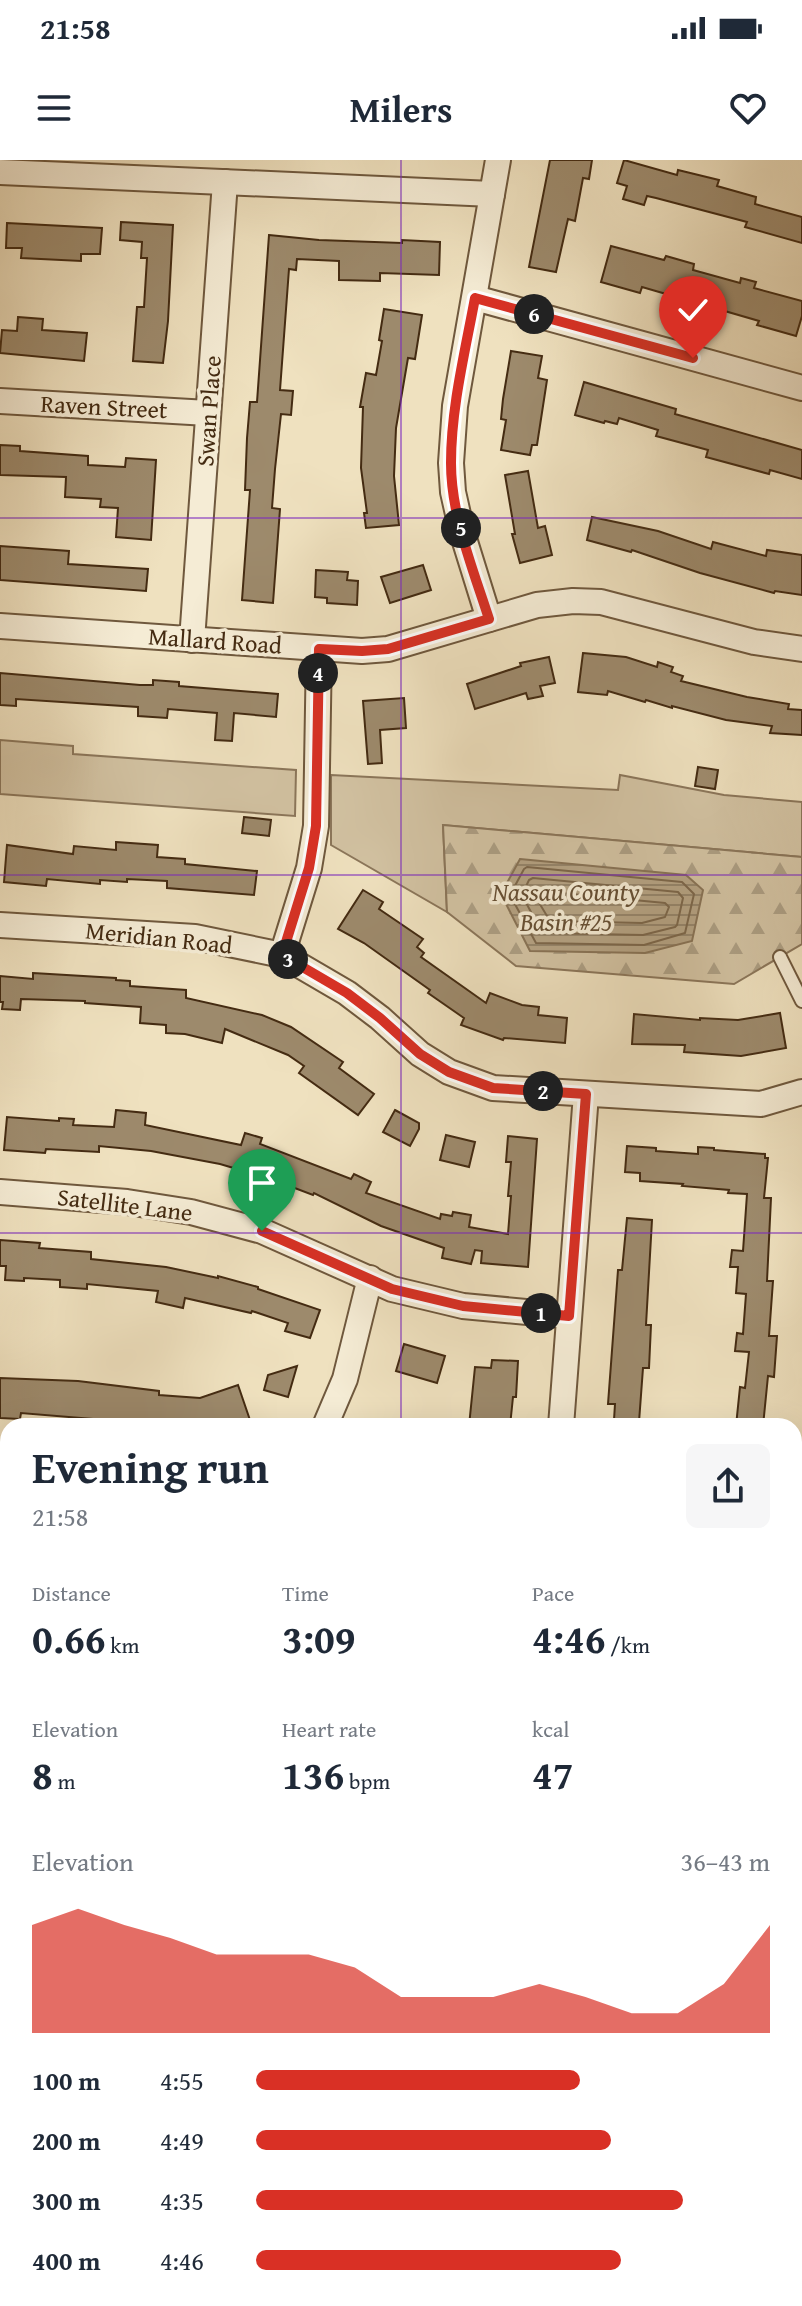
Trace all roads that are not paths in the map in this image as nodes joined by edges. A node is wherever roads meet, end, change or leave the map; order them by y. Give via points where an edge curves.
1 (498, 160) edge
2 (97, 168) edge
3 (0, 172) edge
4 (225, 182) junction
5 (492, 194) junction
6 (475, 298) junction
7 (802, 388) edge
8 (0, 401) edge
9 (208, 413) junction
10 (489, 619) junction
11 (0, 626) edge
12 (192, 640) junction
13 (319, 649) junction
14 (802, 649) edge
15 (0, 925) edge
16 (282, 955) junction
17 (780, 957) dead end
18 (802, 1001) edge
19 (586, 1094) junction
20 (800, 1102) edge
21 (0, 1192) edge
22 (370, 1278) junction
23 (569, 1316) junction
24 (328, 1418) edge
25 (562, 1418) edge

1 - 5 street
2 - 3 street
2 - 4 street
4 - 5 street
4 - 9 street, Swan Place
5 - 6 street
6 - 7 street
6 - 10 street via 455,406 451,463 462,532
8 - 9 street, Raven Street
9 - 12 street, Swan Place
10 - 13 street, Mallard Road via 388,649
10 - 14 street, Mallard Road via 537,605 601,602 754,642
11 - 12 street, Mallard Road
12 - 13 street, Mallard Road
13 - 16 street via 316,826
15 - 16 street, Meridian Road via 195,937
16 - 19 street, Meridian Road via 347,993 449,1072 493,1088
17 - 18 lane
19 - 20 street, Meridian Road
19 - 23 street
21 - 22 street, Satellite Lane via 191,1212 262,1231
22 - 23 street, Satellite Lane via 392,1289 463,1306
22 - 24 street via 345,1379
23 - 25 street

